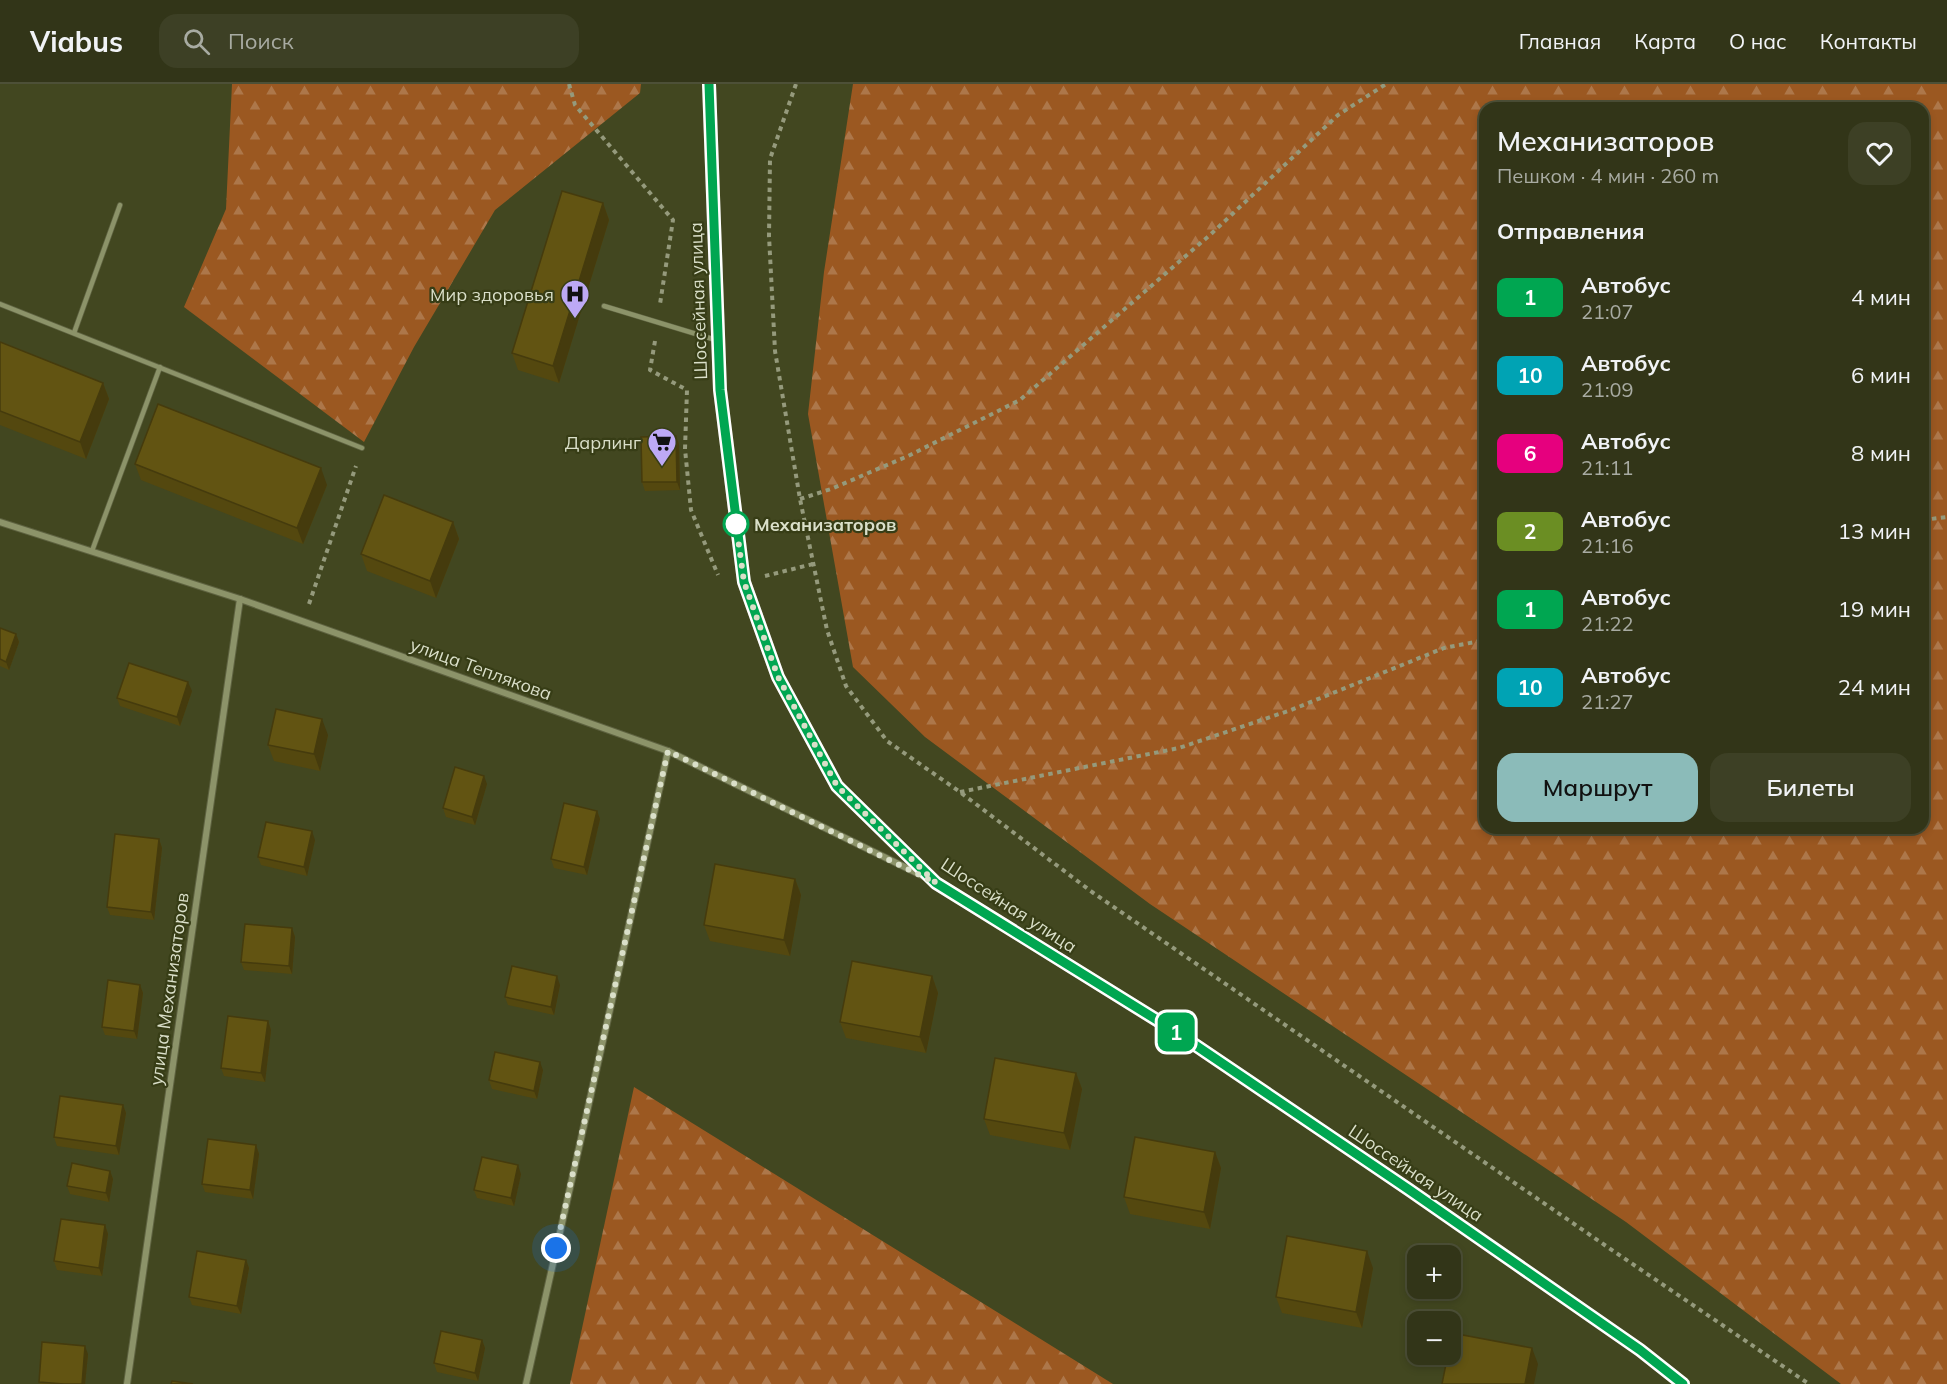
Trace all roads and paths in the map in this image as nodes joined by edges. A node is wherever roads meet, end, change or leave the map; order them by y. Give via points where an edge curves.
1 (569, 84) edge
2 (796, 84) edge
3 (1386, 84) edge
4 (709, 85) edge
5 (120, 205) dead end
6 (0, 304) edge
7 (603, 306) dead end
8 (657, 322) junction
9 (74, 333) junction
10 (718, 341) junction
11 (160, 367) junction
12 (362, 448) joint
13 (800, 499) junction
14 (1947, 517) edge
15 (1929, 519) edge
16 (0, 522) edge
17 (92, 551) junction
18 (813, 564) junction
19 (744, 582) junction
20 (240, 598) junction
21 (303, 621) junction
22 (1479, 641) edge
23 (668, 751) junction
24 (960, 792) junction
25 (936, 883) junction
26 (127, 1384) edge
27 (526, 1384) edge
28 (1683, 1384) edge
29 (1809, 1384) edge

1 - 8 path via 575,105 673,220
2 - 13 path via 770,159 769,236 775,351
3 - 13 path via 1338,115 1211,234 1020,400 908,456
4 - 10 main road, Шоссейная улица
5 - 9 lane
6 - 9 lane
7 - 8 lane
8 - 10 lane
8 - 19 path via 650,370 687,390 685,449 691,510 723,587
9 - 11 lane
10 - 19 main road, Шоссейная улица via 720,390
11 - 12 lane
11 - 17 lane
12 - 21 path
13 - 18 path
14 - 15 path
16 - 17 street, улица Теплякова
17 - 20 street, улица Теплякова
18 - 19 path
18 - 24 path via 827,630 846,686 887,741
19 - 25 main road, Шоссейная улица via 778,677 837,786
20 - 21 street, улица Теплякова
20 - 26 street, улица Механизаторов
21 - 23 street, улица Теплякова
22 - 24 path via 1444,648 1291,710 1179,748
23 - 25 street, улица Теплякова
23 - 27 street
24 - 29 path via 1092,892
25 - 28 main road, Шоссейная улица via 1173,1030 1640,1350

